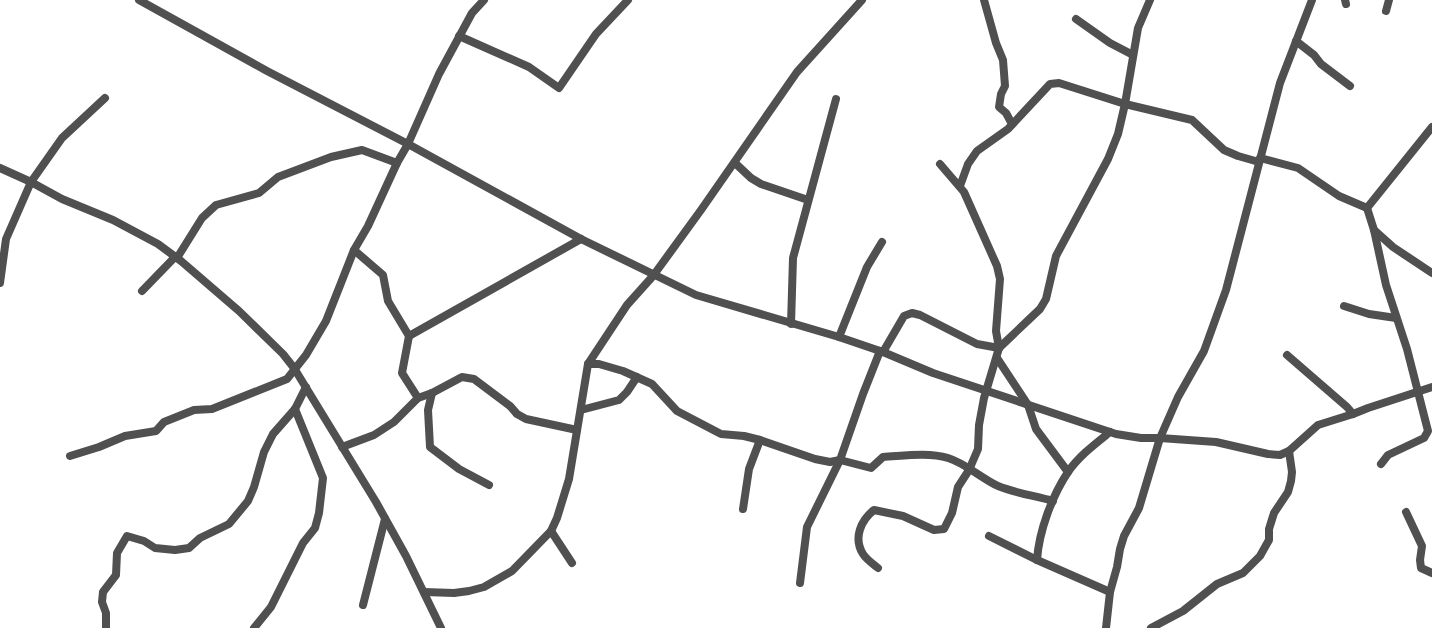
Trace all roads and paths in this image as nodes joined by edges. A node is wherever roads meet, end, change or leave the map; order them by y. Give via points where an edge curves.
1 (139, 0) edge
2 (484, 0) edge
3 (628, 0) edge
4 (862, 0) edge
5 (984, 0) edge
6 (1150, 0) edge
7 (1312, 0) edge
8 (1389, 0) edge
9 (1386, 11) dead end
10 (1076, 19) dead end
11 (459, 36) junction
12 (1296, 41) junction
13 (1133, 55) junction
14 (1350, 86) dead end
15 (105, 98) dead end
16 (836, 99) dead end
17 (1125, 104) junction
18 (1012, 124) junction
19 (1432, 127) edge
20 (408, 144) junction
21 (1260, 160) junction
22 (397, 163) junction
23 (735, 163) junction
24 (940, 164) dead end
25 (0, 168) edge
26 (31, 182) junction
27 (960, 186) junction
28 (808, 200) junction
29 (1367, 208) junction
30 (1374, 230) junction
31 (581, 239) junction
32 (882, 242) dead end
33 (354, 250) junction
34 (177, 258) junction
35 (1432, 273) edge
36 (653, 276) junction
37 (0, 283) edge
38 (142, 291) dead end
39 (1344, 306) dead end
40 (1396, 318) junction
41 (791, 324) junction
42 (409, 336) junction
43 (839, 337) junction
44 (999, 348) junction
45 (882, 352) junction
46 (1287, 356) dead end
47 (997, 358) junction
48 (588, 364) junction
49 (294, 368) junction
50 (637, 377) junction
51 (306, 387) junction
52 (1432, 387) edge
53 (987, 391) junction
54 (1418, 392) junction
55 (432, 393) junction
56 (418, 398) junction
57 (1028, 405) junction
58 (295, 409) junction
59 (580, 410) junction
60 (1353, 414) junction
61 (577, 430) junction
62 (1110, 432) junction
63 (1430, 432) edge
64 (1160, 438) junction
65 (760, 440) junction
66 (342, 447) junction
67 (1288, 451) junction
68 (70, 456) dead end
69 (840, 460) junction
70 (1382, 464) dead end
71 (970, 470) junction
72 (1068, 472) junction
73 (489, 485) dead end
74 (1053, 501) junction
75 (744, 509) dead end
76 (1406, 512) dead end
77 (385, 519) junction
78 (551, 531) junction
79 (990, 536) dead end
80 (1037, 560) junction
81 (572, 563) dead end
82 (878, 568) dead end
83 (1432, 573) edge
84 (800, 583) dead end
85 (424, 592) junction
86 (1110, 592) junction
87 (363, 605) dead end
88 (440, 627) edge
89 (106, 628) edge
90 (254, 628) edge
91 (1106, 628) edge
92 (1151, 628) edge

1 - 20 street via 266,71
2 - 11 street via 472,12
3 - 11 street via 596,34 559,88 529,67
4 - 23 street via 797,72
5 - 18 street via 1004,60 1005,86 999,107
6 - 13 street via 1138,28
7 - 12 street
8 - 9 street
10 - 13 street
11 - 20 street
12 - 14 street
12 - 21 street via 1280,83
13 - 17 street
15 - 26 street via 62,138
16 - 28 street
17 - 18 street via 1059,83 1050,84
17 - 21 street via 1192,120 1224,150
17 - 44 street via 1108,159 1056,256 1046,299 1040,309
18 - 27 street via 977,151
19 - 29 street
20 - 22 street
20 - 31 street
21 - 29 street via 1298,168 1339,196
21 - 64 street via 1226,290 1208,343
22 - 33 street
22 - 34 street via 362,150 331,157 278,177 258,193 216,205 202,218
23 - 28 street via 761,184
23 - 36 street
24 - 27 street
25 - 26 street
26 - 34 street via 113,220
26 - 37 street via 6,239
27 - 44 street via 997,266 1000,280 996,331
28 - 41 street via 793,258
29 - 30 street
30 - 35 street
30 - 40 street
31 - 36 street
31 - 42 street
32 - 43 street via 866,267
33 - 42 street via 383,275 388,301
33 - 49 street via 326,321 306,355
34 - 38 street
34 - 49 street via 239,312
36 - 41 street via 696,295
36 - 48 street via 627,305
39 - 40 street
40 - 54 street
41 - 43 street
42 - 56 street via 402,373
43 - 45 street
44 - 45 street via 977,344 912,313 904,316
44 - 47 street
45 - 53 street
45 - 69 street
46 - 60 street
47 - 53 street
47 - 57 street
48 - 50 street via 599,364
48 - 59 street
49 - 51 street
49 - 68 street via 287,379 249,395 212,408 194,410 164,422 156,431 125,436
50 - 59 street via 619,400
50 - 65 street via 652,384 677,411 720,434
51 - 58 street
51 - 66 street
52 - 54 street
53 - 57 street
53 - 71 street via 979,425 978,449
54 - 60 street
54 - 63 street
55 - 56 street
55 - 61 street via 462,377 474,379 526,419
55 - 73 street via 428,410 430,447 459,469
56 - 66 street via 374,436
57 - 62 street
57 - 72 street via 1036,429
58 - 89 street via 273,434 248,501 229,524 200,538 189,548 175,550 155,548 127,536 117,553 116,575 104,592 102,602
58 - 90 street via 323,478 319,513 315,528 303,543 271,607
59 - 61 street
60 - 67 street via 1318,425
61 - 78 street via 569,479
62 - 64 street
62 - 72 street
63 - 70 street via 1388,455
64 - 67 street via 1216,442 1268,454 1280,455
64 - 86 street via 1139,508 1124,536
65 - 69 street via 815,459
65 - 75 street via 749,469
66 - 77 street
67 - 92 street via 1291,481 1288,492 1274,513 1269,540 1260,556 1243,573 1217,584 1183,611
69 - 71 street via 871,468 882,457 923,455 947,457
69 - 84 street via 807,528
71 - 74 street via 999,486
71 - 82 street via 958,487 952,513 944,529 934,530 874,510 868,515 860,527 858,542 862,554
72 - 74 street
74 - 80 street via 1042,531
76 - 83 street via 1422,546 1421,568
77 - 85 street
77 - 87 street
78 - 81 street
78 - 85 street via 512,571 484,587 454,593
79 - 80 street
80 - 86 street
85 - 88 street
86 - 91 street

